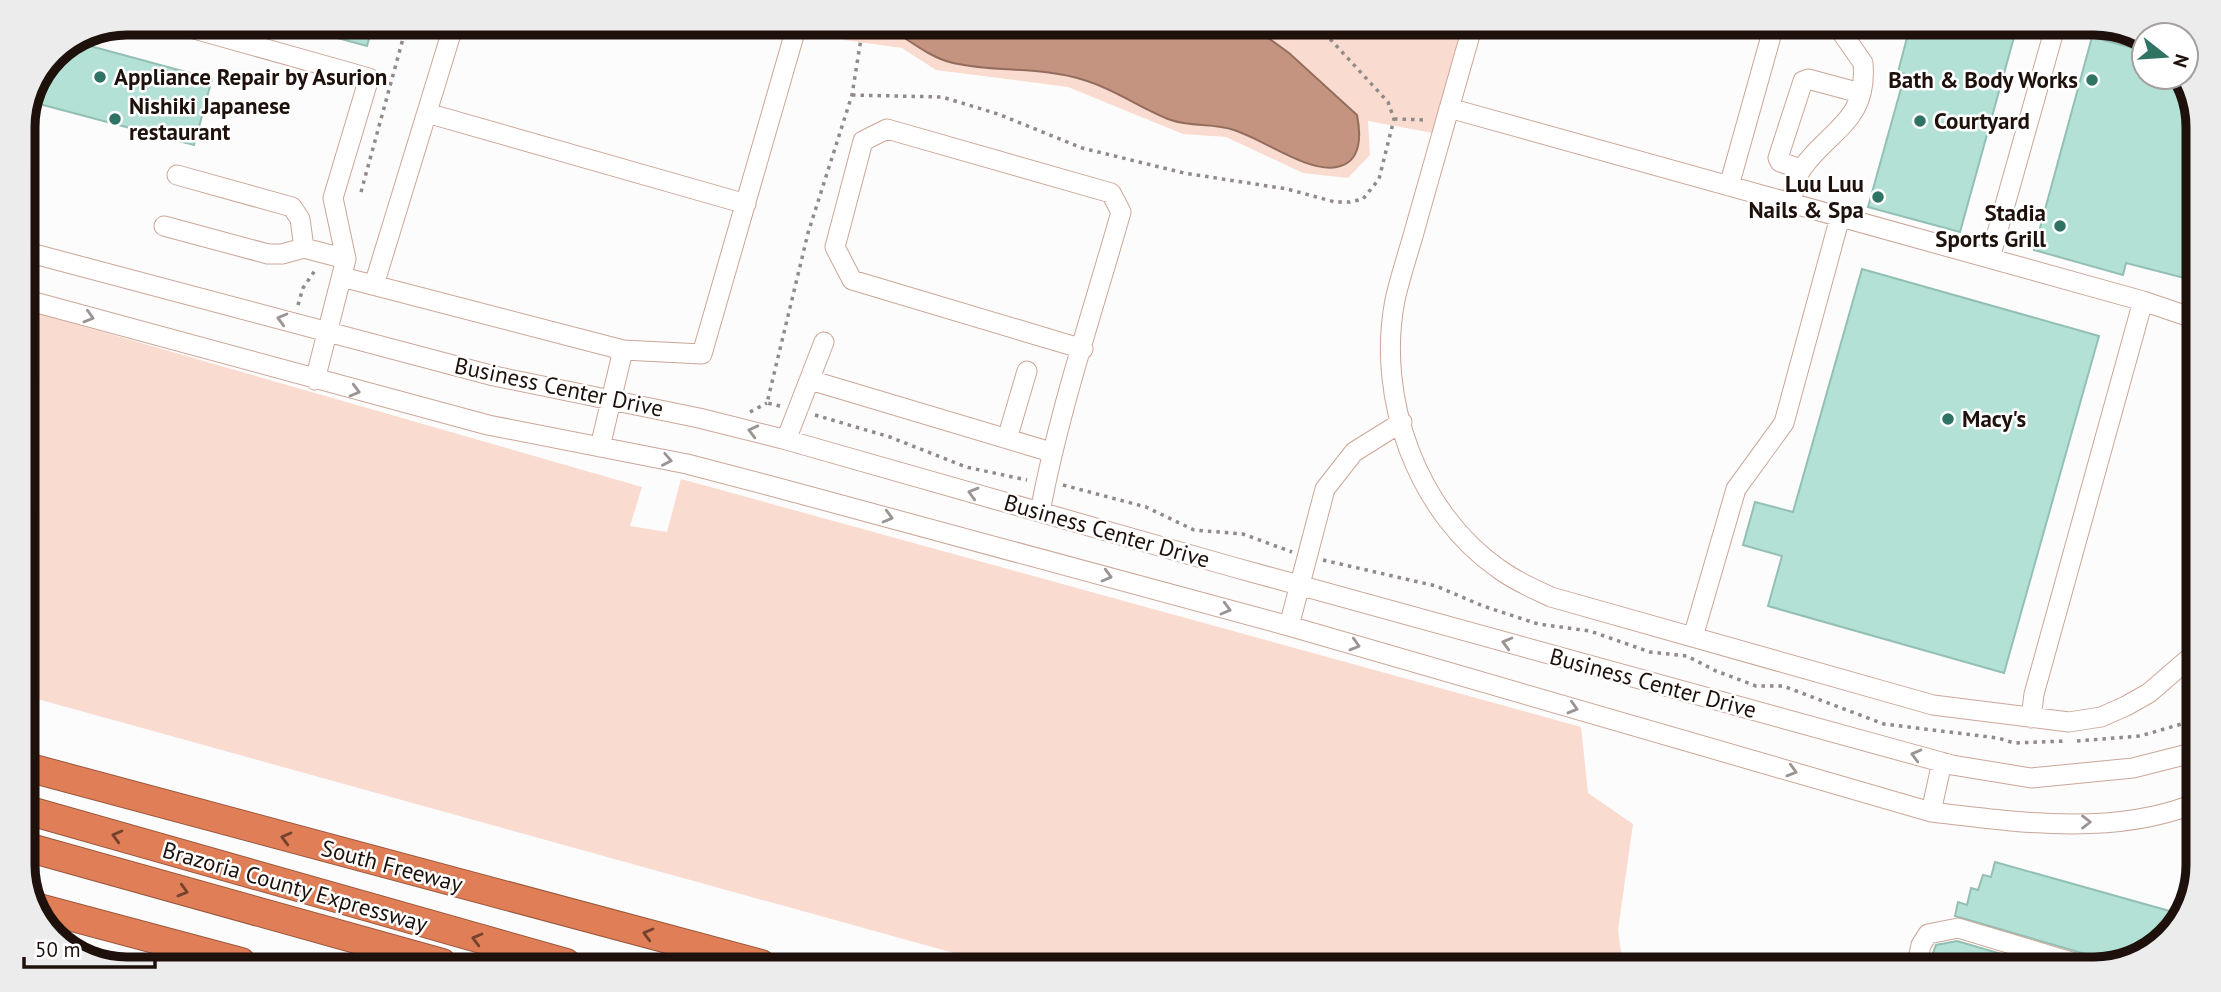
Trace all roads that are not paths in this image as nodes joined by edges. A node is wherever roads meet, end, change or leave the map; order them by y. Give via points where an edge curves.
1 (216, 35) edge
2 (451, 35) edge
3 (794, 35) edge
4 (1470, 35) edge
5 (1771, 35) edge
6 (1843, 35) edge
7 (2053, 35) edge
8 (1860, 93) junction
9 (1449, 108) junction
10 (426, 113) junction
11 (1801, 169) junction
12 (177, 175) dead end
13 (1729, 186) junction
14 (1791, 203) junction
15 (746, 204) junction
16 (1840, 217) junction
17 (164, 226) dead end
18 (304, 248) junction
19 (35, 254) edge
20 (1990, 258) junction
21 (344, 268) junction
22 (374, 285) junction
23 (2143, 301) junction
24 (35, 302) edge
25 (2186, 316) edge
26 (327, 331) junction
27 (824, 342) dead end
28 (1083, 349) junction
29 (623, 350) junction
30 (1027, 371) dead end
31 (315, 380) junction
32 (810, 380) junction
33 (609, 399) junction
34 (1402, 422) junction
35 (1007, 439) junction
36 (786, 440) junction
37 (600, 447) junction
38 (1051, 452) junction
39 (1040, 512) junction
40 (1297, 585) junction
41 (1289, 626) junction
42 (1693, 637) junction
43 (2186, 661) edge
44 (2031, 718) junction
45 (2186, 755) edge
46 (1942, 762) junction
47 (35, 763) edge
48 (35, 769) edge
49 (149, 800) junction
50 (2186, 807) edge
51 (1931, 811) junction
52 (35, 813) edge
53 (35, 849) edge
54 (48, 910) edge
55 (222, 957) edge
56 (424, 957) edge
57 (545, 957) edge
58 (735, 957) edge
59 (1918, 957) edge
60 (2055, 957) edge

1 - 21 street via 369,78 333,198
2 - 10 street
3 - 15 street
4 - 9 street
5 - 13 street
6 - 8 street via 1863,63
7 - 20 street
8 - 11 street via 1853,116
8 - 11 street via 1803,81 1777,158
9 - 13 street
9 - 34 street via 1395,300 1391,363
10 - 15 street
10 - 22 street
11 - 14 street
12 - 18 street via 292,207 300,219
13 - 14 street
14 - 16 street
15 - 29 street via 702,355
16 - 20 street
16 - 42 street via 1787,416 1735,489
17 - 18 street via 268,254
18 - 21 street
26 -> 19 street, Business Center Drive
20 - 23 street
21 - 22 street
21 - 26 street
22 - 29 street
23 - 25 street
23 - 44 street
24 -> 31 street, Business Center Drive
26 - 31 street
26 - 33 street, Business Center Drive via 494,376
27 - 32 street
28 - 28 street via 1121,212 1111,193 887,130 863,141 835,247 852,280
28 - 38 street
29 - 33 street
30 - 35 street
31 -> 37 street, Business Center Drive via 488,425
32 - 35 street
32 - 36 street
36 -> 33 street, Business Center Drive
33 - 37 street
34 - 40 street via 1354,452 1325,489
34 - 42 street via 1412,460 1447,520 1498,569 1551,597
35 - 38 street
39 -> 36 street, Business Center Drive
37 -> 41 street, Business Center Drive via 771,485
38 - 39 street
39 - 40 street, Business Center Drive
40 - 41 street
46 -> 40 street, Business Center Drive
41 -> 51 street, Business Center Drive
42 - 44 street via 1933,705
43 - 44 street via 2149,693 2101,717 2069,722
45 - 46 street, Business Center Drive via 2133,768 2031,778
46 - 51 street
47 - 49 highway
48 - 49 highway, South Freeway
58 -> 49 highway, South Freeway
51 -> 50 street, Business Center Drive via 2018,822 2109,822 2159,817
57 -> 52 highway, Brazoria County Expressway
53 -> 56 highway, Brazoria County Expressway
54 - 55 highway
59 - 60 street via 1928,934 1958,928

